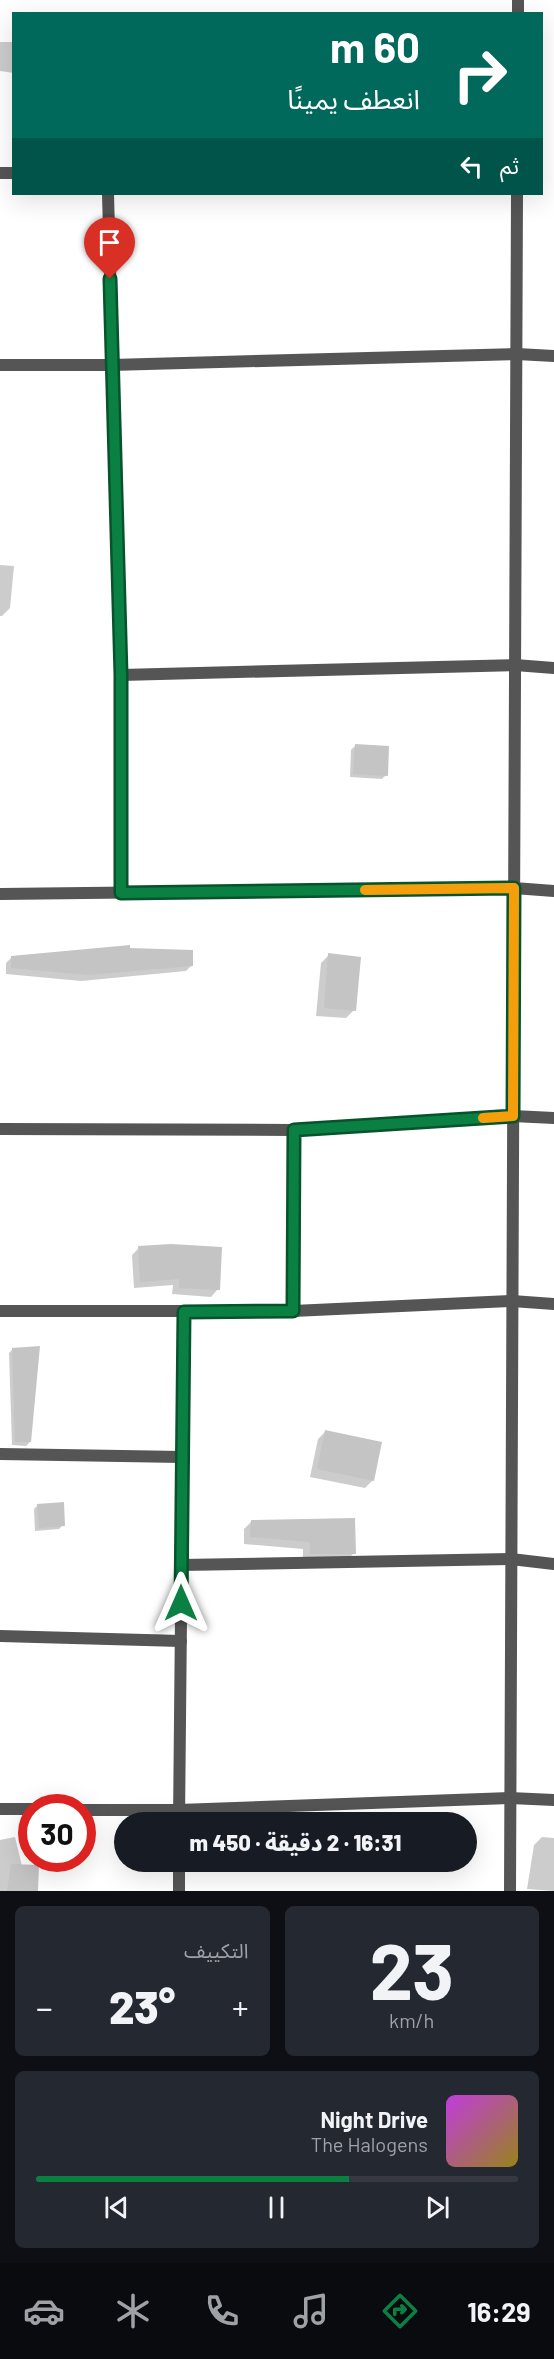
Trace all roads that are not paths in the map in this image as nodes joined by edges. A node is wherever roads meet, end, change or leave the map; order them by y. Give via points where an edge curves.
1 (108, 195) edge
2 (517, 195) edge
3 (516, 354) junction
4 (554, 356) edge
5 (0, 365) edge
6 (111, 365) junction
7 (515, 665) junction
8 (554, 668) edge
9 (121, 675) junction
10 (514, 888) junction
11 (554, 891) edge
12 (121, 893) junction
13 (0, 894) edge
14 (513, 1116) junction
15 (554, 1118) edge
16 (0, 1129) edge
17 (294, 1130) junction
18 (512, 1301) junction
19 (554, 1304) edge
20 (0, 1311) edge
21 (293, 1311) junction
22 (184, 1312) junction
23 (0, 1454) edge
24 (182, 1457) junction
25 (511, 1559) junction
26 (554, 1564) edge
27 (181, 1565) junction
28 (0, 1636) edge
29 (181, 1641) junction
30 (510, 1798) junction
31 (554, 1800) edge
32 (0, 1809) edge
33 (18, 1809) edge
34 (96, 1811) edge
35 (114, 1812) edge
36 (179, 1812) edge
37 (253, 1812) edge
38 (179, 1872) edge
39 (179, 1891) edge
40 (510, 1891) edge

1 - 6 street
2 - 3 street
3 - 4 street
3 - 6 street
3 - 7 street
5 - 6 street
6 - 9 street
7 - 8 street
7 - 9 street
7 - 10 street
9 - 12 street
10 - 11 street
10 - 12 street
10 - 14 street
12 - 13 street
14 - 15 street
14 - 17 street
14 - 18 street
16 - 17 street
17 - 21 street
18 - 19 street
18 - 21 street
18 - 25 street
20 - 22 street
21 - 22 street
22 - 24 street
23 - 24 street
24 - 27 street
25 - 26 street
25 - 27 street
25 - 30 street
27 - 29 street
28 - 29 street
29 - 36 street
30 - 31 street
30 - 37 street
30 - 40 street
32 - 33 street
34 - 35 street
38 - 39 street

